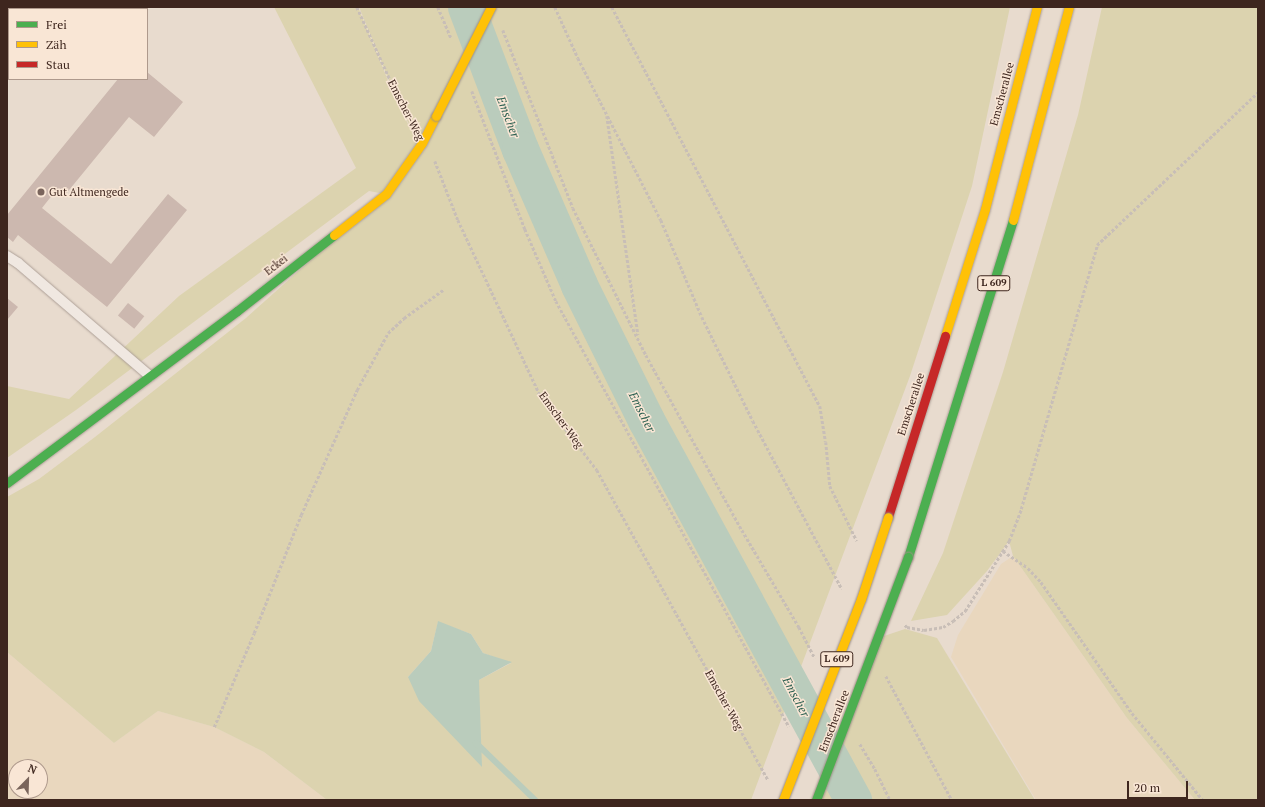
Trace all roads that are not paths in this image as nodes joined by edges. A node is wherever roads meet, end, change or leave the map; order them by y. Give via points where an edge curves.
1 (491, 7) edge
2 (1037, 7) edge
3 (1069, 7) edge
4 (7, 256) edge
5 (150, 376) junction
6 (7, 483) edge
7 (782, 800) edge
8 (816, 800) edge

1 - 5 main road, Eckei, bridge via 422,143 386,194
2 - 7 main road, Emscherallee / L 609, bridge via 985,209 888,517 861,599
3 - 8 main road, Emscherallee / L 609, bridge via 1014,217 908,556
4 - 5 lane
5 - 6 main road, Eckei

